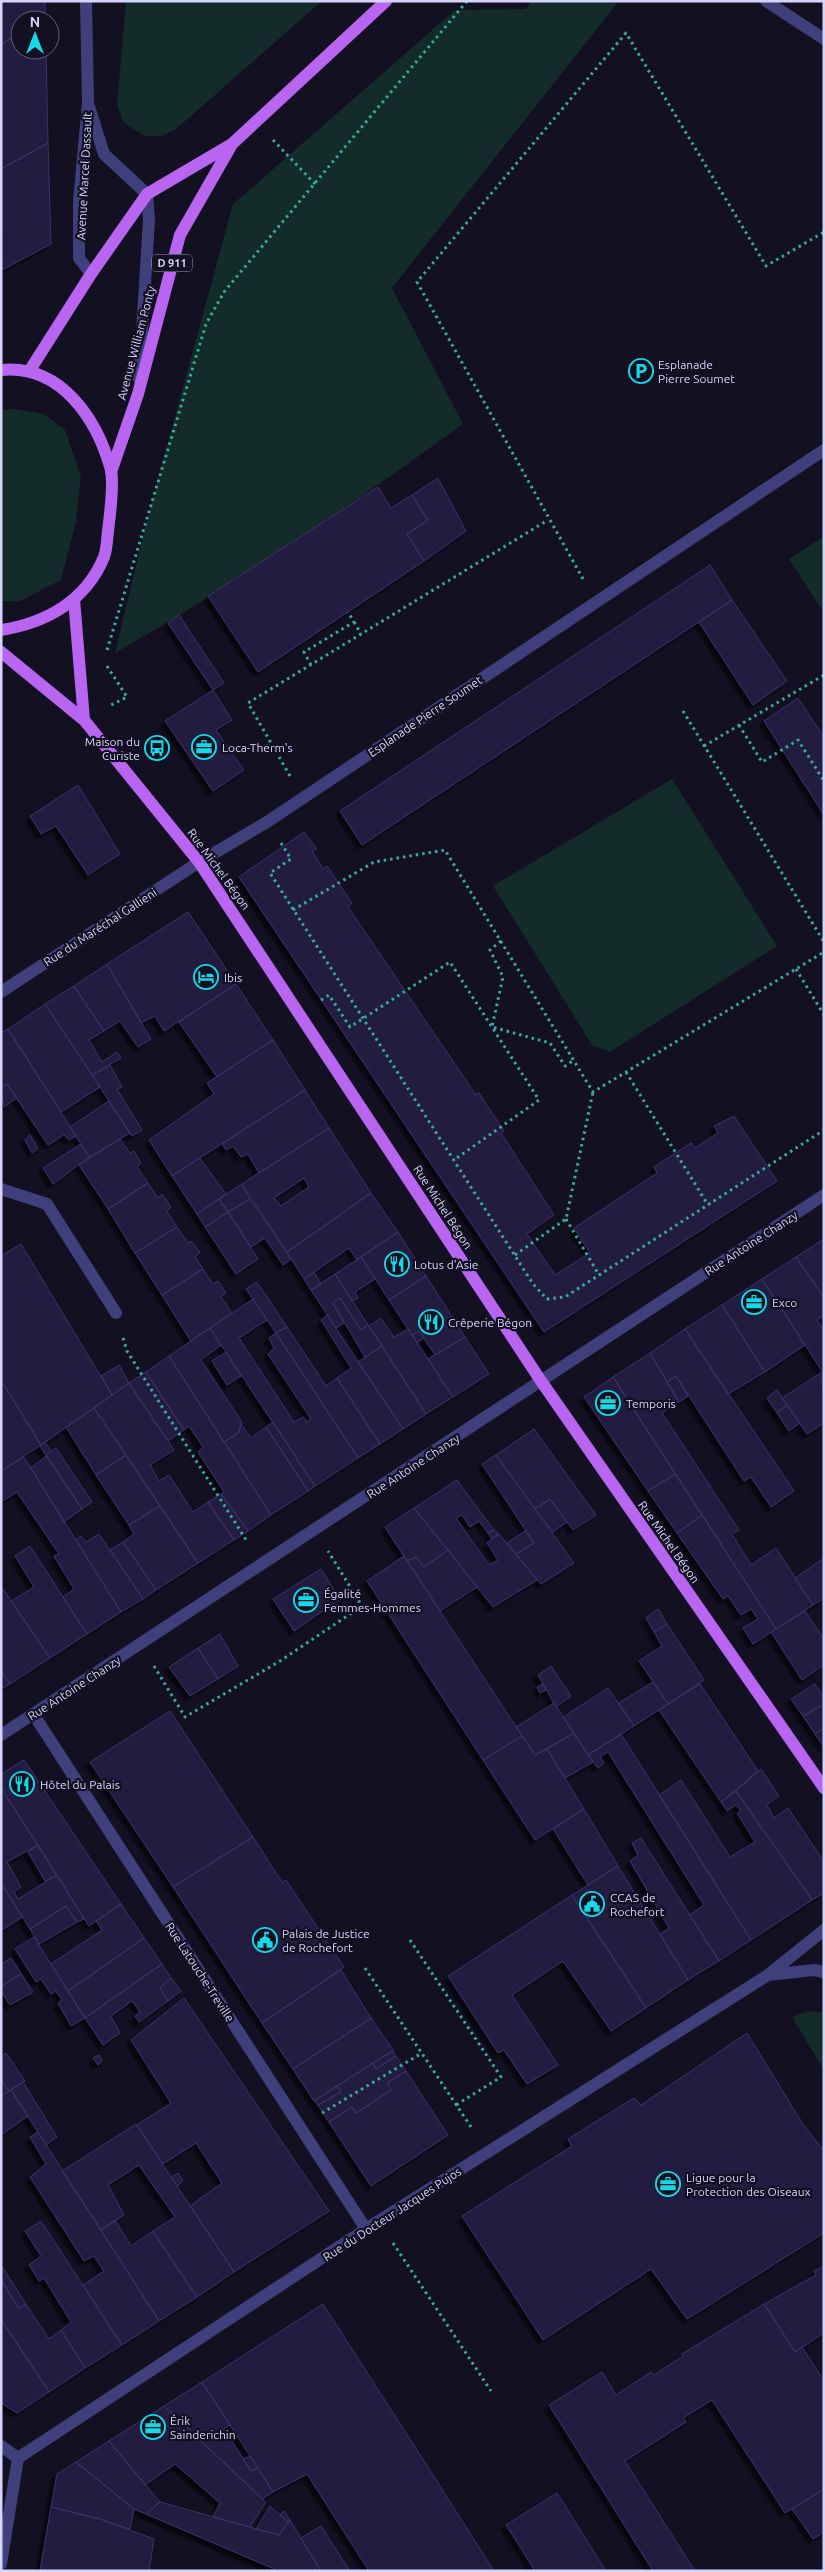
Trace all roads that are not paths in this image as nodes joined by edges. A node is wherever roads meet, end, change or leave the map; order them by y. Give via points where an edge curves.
1 (86, 1) edge
2 (386, 1) edge
3 (766, 1) edge
4 (824, 39) edge
5 (88, 103) junction
6 (232, 144) junction
7 (147, 194) junction
8 (91, 274) junction
9 (1, 370) edge
10 (30, 370) junction
11 (138, 394) junction
12 (824, 450) edge
13 (111, 472) junction
14 (74, 599) junction
15 (1, 630) edge
16 (1, 652) edge
17 (84, 720) junction
18 (199, 862) junction
19 (1, 992) edge
20 (1, 1190) edge
21 (824, 1194) edge
22 (116, 1313) road end
23 (540, 1381) junction
24 (34, 1715) junction
25 (1, 1735) edge
26 (824, 1788) edge
27 (824, 1930) edge
28 (824, 1972) edge
29 (768, 1975) junction
30 (366, 2229) junction
31 (1, 2446) edge
32 (18, 2458) junction
33 (1, 2564) edge

1 - 5 street, Avenue Marcel Dassault
2 - 6 main road, Avenue William Ponty / D 911
3 - 4 street
5 - 7 street, Avenue Marcel Dassault via 104,154
5 - 8 street, Avenue Marcel Dassault via 79,202 79,258
6 - 7 main road, Avenue William Ponty / D 911
6 - 11 main road, Avenue William Ponty / D 911 via 180,235
7 - 8 main road, Avenue William Ponty / D 911
7 - 11 street, D 911 via 149,220
8 - 10 main road, Avenue William Ponty / D 911
9 - 10 main road
10 - 13 main road via 62,387 75,399 96,434
11 - 13 main road, Avenue William Ponty / D 911
12 - 18 street, Esplanade Pierre Soumet via 303,798
13 - 14 main road via 110,517 104,556 90,582
14 - 15 main road via 49,617
14 - 17 main road
16 - 17 main road, Rue Michel Bégon
17 - 18 main road, Rue Michel Bégon
18 - 19 street, Rue du Maréchal Gallieni
18 - 23 main road, Rue Michel Bégon
20 - 22 street via 47,1204
21 - 23 street, Rue Antoine Chanzy
23 - 24 street, Rue Antoine Chanzy
23 - 26 main road, Rue Michel Bégon
24 - 25 street, Rue Antoine Chanzy
24 - 30 street, Rue Latouche-Treville
27 - 29 street, Rue du Docteur Jacques Pujos
28 - 29 street, Rue du Docteur Jacques Pujos via 814,1970
29 - 30 street, Rue du Docteur Jacques Pujos
30 - 32 street, Rue du Docteur Jacques Pujos
31 - 32 street
32 - 33 street

